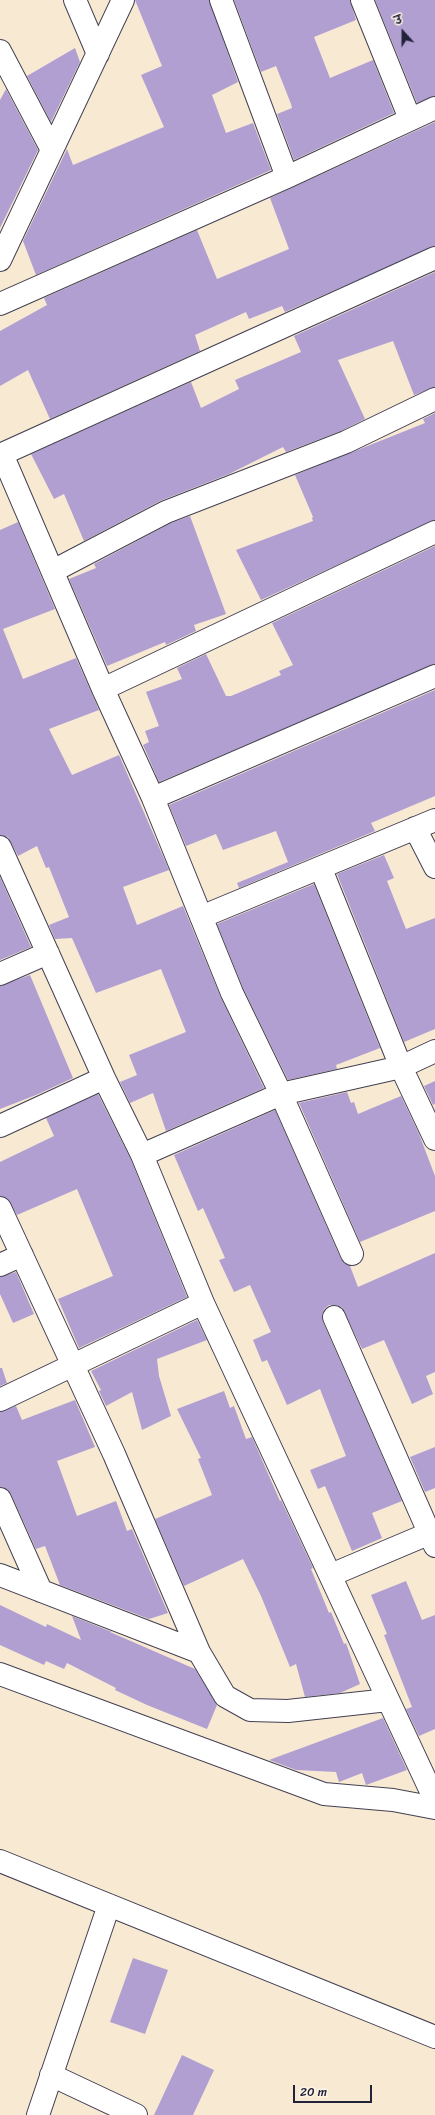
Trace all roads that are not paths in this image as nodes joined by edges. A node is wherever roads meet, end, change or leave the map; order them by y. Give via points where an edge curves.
1 (75, 0) edge
2 (123, 0) edge
3 (221, 0) edge
4 (362, 0) edge
5 (0, 51) edge
6 (98, 54) junction
7 (435, 108) edge
8 (410, 120) junction
9 (52, 150) junction
10 (287, 177) junction
11 (435, 258) edge
12 (0, 260) edge
13 (0, 304) edge
14 (435, 399) edge
15 (1, 455) edge
16 (435, 532) edge
17 (53, 571) junction
18 (435, 676) edge
19 (103, 689) junction
20 (153, 798) junction
21 (435, 820) edge
22 (415, 828) junction
23 (0, 847) edge
24 (435, 867) edge
25 (321, 869) junction
26 (201, 917) junction
27 (48, 953) junction
28 (0, 974) edge
29 (435, 1051) edge
30 (401, 1067) junction
31 (104, 1078) junction
32 (281, 1094) junction
33 (0, 1126) edge
34 (435, 1139) edge
35 (142, 1155) junction
36 (0, 1208) edge
37 (352, 1254) dead end
38 (22, 1255) junction
39 (0, 1265) edge
40 (203, 1303) junction
41 (334, 1317) dead end
42 (74, 1366) junction
43 (0, 1400) edge
44 (0, 1499) edge
45 (433, 1537) edge
46 (0, 1575) edge
47 (331, 1575) junction
48 (41, 1591) junction
49 (199, 1652) junction
50 (0, 1674) edge
51 (388, 1700) junction
52 (435, 1800) edge
53 (435, 1808) edge
54 (0, 1861) edge
55 (109, 1905) junction
56 (435, 2037) edge
57 (51, 2075) junction
58 (38, 2115) edge
59 (136, 2115) edge

1 - 6 street
2 - 6 street
3 - 10 street
4 - 8 street
5 - 9 street
6 - 9 street
7 - 8 street
8 - 10 street
9 - 12 street
10 - 13 street
11 - 15 street
14 - 17 street via 346,442 166,512
15 - 17 street
16 - 19 street
17 - 19 street
18 - 20 street
19 - 20 street
20 - 26 street
21 - 22 street
22 - 24 street
22 - 25 street
23 - 27 street
25 - 26 street
25 - 30 street
26 - 32 street via 232,993
27 - 28 street
27 - 31 street
29 - 30 street
30 - 32 street
30 - 34 street
31 - 33 street
31 - 35 street
32 - 35 street
32 - 37 street
35 - 40 street
36 - 38 street
38 - 39 street
38 - 42 street
40 - 42 street
40 - 47 street
41 - 45 street
42 - 43 street
42 - 49 street
44 - 48 street
45 - 47 street
46 - 48 street
47 - 51 street
48 - 49 street
49 - 51 street via 225,1696 250,1710 288,1711
50 - 53 street via 324,1794 393,1800
51 - 52 street
54 - 55 street
55 - 56 street
55 - 57 street
57 - 58 street
57 - 59 street

